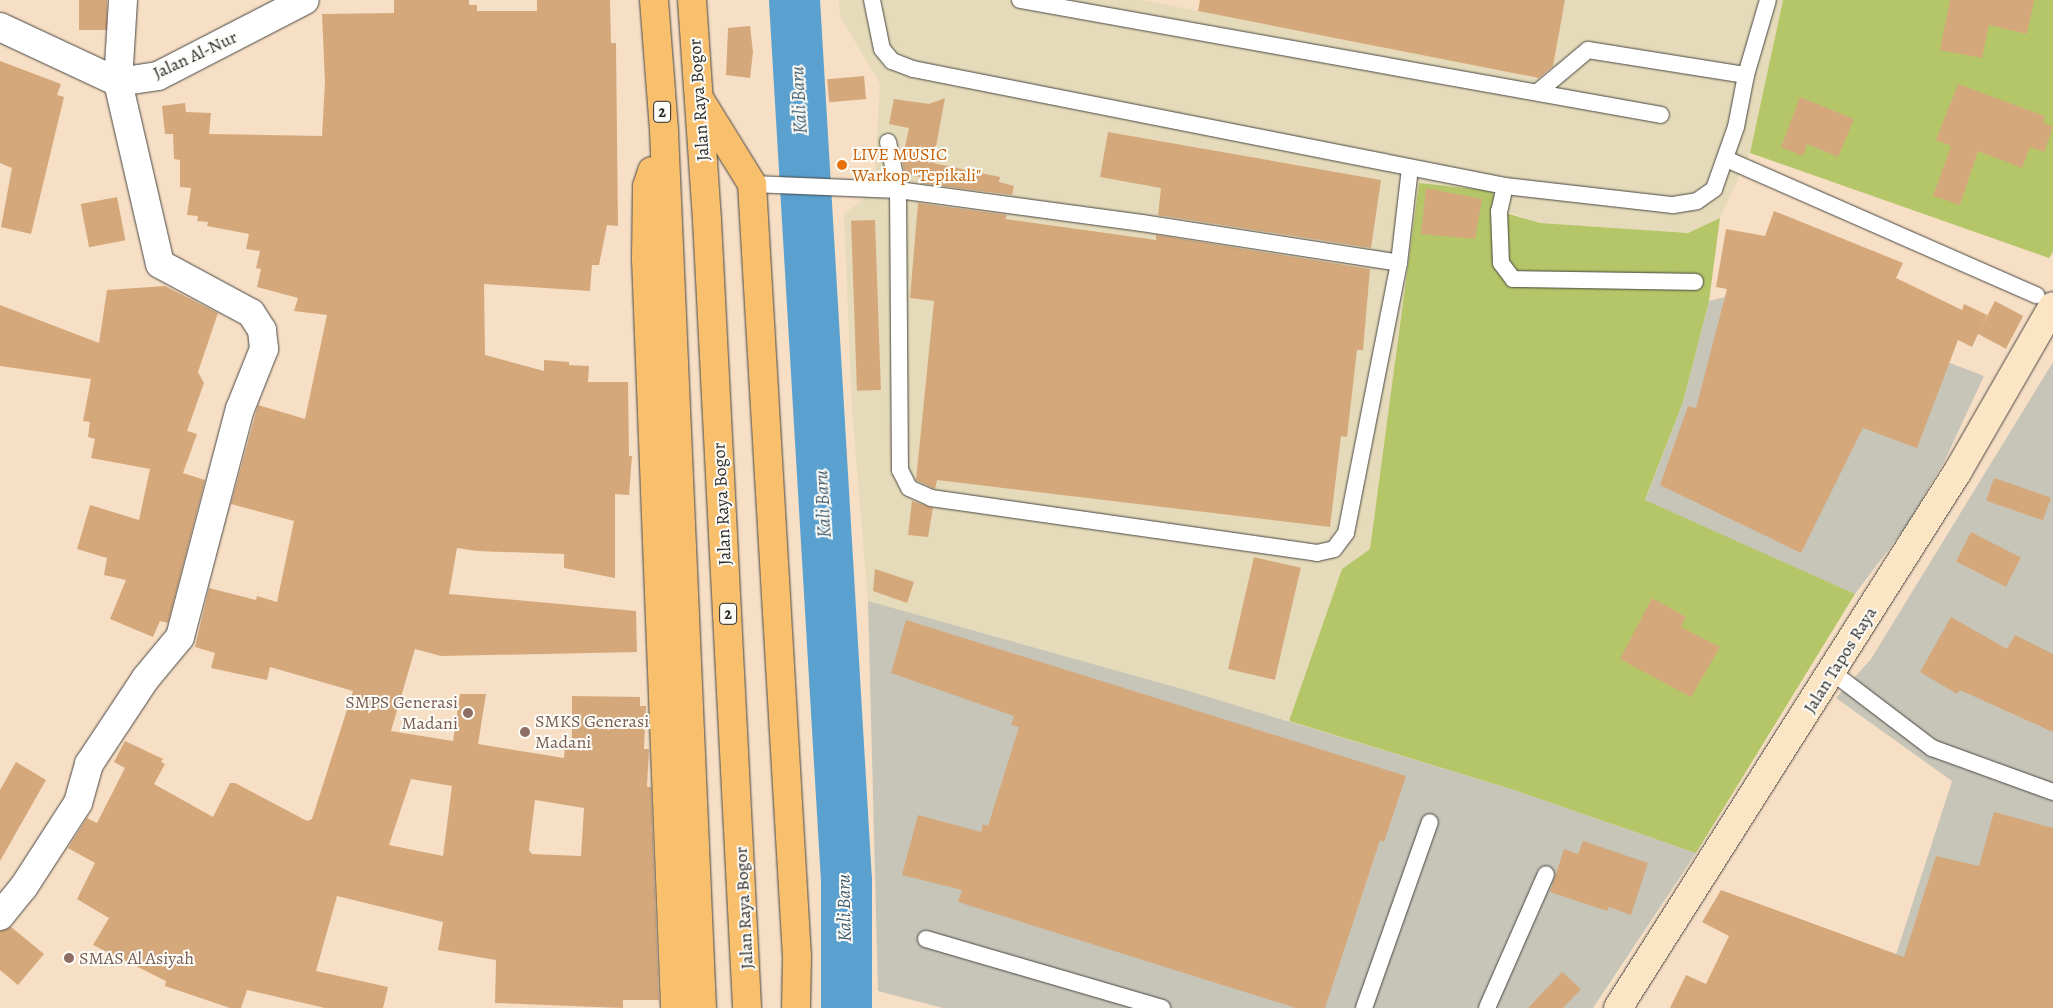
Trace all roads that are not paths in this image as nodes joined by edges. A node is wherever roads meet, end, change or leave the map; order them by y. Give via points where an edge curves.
1 (123, 0) edge
2 (304, 0) edge
3 (872, 0) edge
4 (1020, 0) edge
5 (1768, 0) edge
6 (1062, 5) edge
7 (1083, 5) edge
8 (654, 7) edge
9 (693, 7) edge
10 (0, 27) edge
11 (1746, 75) junction
12 (118, 82) junction
13 (1539, 91) junction
14 (698, 97) junction
15 (1661, 116) dead end
16 (664, 131) junction
17 (888, 142) dead end
18 (1726, 159) junction
19 (1410, 168) junction
20 (763, 184) junction
21 (1505, 186) junction
22 (898, 190) junction
23 (1399, 264) junction
24 (1695, 282) dead end
25 (2044, 301) edge
26 (1832, 672) junction
27 (2053, 792) edge
28 (1430, 822) dead end
29 (1546, 874) dead end
30 (0, 916) edge
31 (926, 939) dead end
32 (675, 1008) edge
33 (702, 1008) edge
34 (747, 1008) edge
35 (796, 1008) edge
36 (1162, 1008) edge
37 (1364, 1008) edge
38 (1487, 1008) edge
39 (1618, 1008) edge

1 - 12 street
2 - 12 street, Jalan Al-Nur via 158,76
3 - 19 lane via 882,49 892,61 913,69
4 - 6 lane
5 - 11 lane
6 - 7 lane
7 - 13 lane
8 - 9 highway
8 - 16 highway, 2
9 - 14 highway, Jalan Raya Bogor / 2
10 - 12 street
11 - 13 lane via 1588,50
11 - 18 lane
12 - 30 street via 160,264 251,313 262,330 264,349 240,409 180,637 146,678 89,764 78,803
13 - 15 lane
14 - 20 highway
14 - 34 highway, Jalan Raya Bogor / 2
16 - 32 highway via 647,186 646,259
16 - 33 highway, 2
17 - 22 lane
18 - 21 lane via 1714,189 1697,201 1673,205
18 - 25 lane
19 - 21 lane
19 - 23 lane
20 - 22 lane
20 - 35 highway
21 - 24 lane via 1499,211 1501,264 1513,279
22 - 23 lane via 1142,223
22 - 23 lane via 900,470 909,488 941,499 1317,553 1334,549 1346,533
25 - 26 main road, Jalan Tapos Raya via 1958,472
26 - 27 lane via 1932,748
26 - 39 main road, Jalan Tapos Raya
28 - 37 lane
29 - 38 lane
31 - 36 lane

